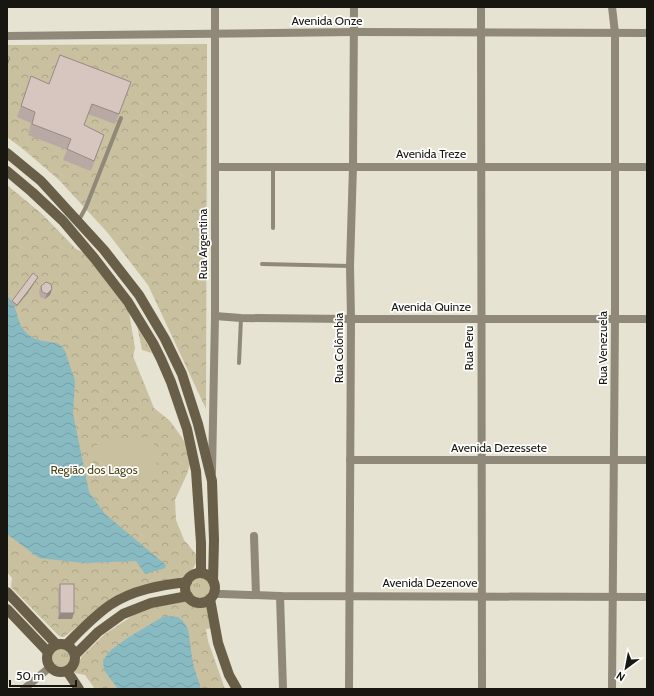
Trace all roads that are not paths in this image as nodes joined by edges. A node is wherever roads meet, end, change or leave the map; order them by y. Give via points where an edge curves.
1 (216, 7) edge
2 (354, 7) edge
3 (481, 7) edge
4 (612, 7) edge
5 (354, 32) junction
6 (481, 33) junction
7 (615, 33) junction
8 (647, 33) edge
9 (216, 34) junction
10 (7, 36) edge
11 (121, 118) edge
12 (7, 153) edge
13 (353, 166) junction
14 (481, 166) junction
15 (216, 167) junction
16 (273, 167) junction
17 (615, 167) junction
18 (647, 167) edge
19 (7, 171) edge
20 (79, 221) junction
21 (273, 228) dead end
22 (262, 264) dead end
23 (350, 266) junction
24 (216, 316) junction
25 (241, 318) junction
26 (352, 319) junction
27 (481, 319) junction
28 (615, 319) junction
29 (647, 319) edge
30 (239, 363) dead end
31 (350, 460) junction
32 (481, 460) junction
33 (614, 460) junction
34 (647, 460) edge
35 (212, 481) junction
36 (254, 536) dead end
37 (201, 573) junction
38 (213, 581) junction
39 (187, 582) junction
40 (7, 592) edge
41 (256, 595) junction
42 (350, 595) junction
43 (188, 596) junction
44 (280, 596) junction
45 (482, 596) junction
46 (212, 597) junction
47 (613, 597) junction
48 (647, 597) edge
49 (7, 609) edge
50 (56, 644) junction
51 (67, 644) junction
52 (48, 652) junction
53 (76, 654) junction
54 (50, 667) junction
55 (67, 671) junction
56 (24, 689) edge
57 (79, 689) edge
58 (237, 689) edge
59 (283, 689) edge
60 (349, 689) edge
61 (482, 689) edge
62 (612, 689) edge

1 - 9 street, Rua Argentina
2 - 5 street, Rua Colômbia
3 - 6 street, Rua Peru
4 - 7 street, Rua Venezuela
5 - 6 street, Avenida Onze
5 - 9 street, Avenida Onze
5 - 13 street, Rua Colômbia
6 - 7 street, Avenida Onze
6 - 14 street, Rua Peru
7 - 8 street, Avenida Onze
7 - 17 street, Rua Venezuela
9 - 10 street, Avenida Onze
9 - 15 street, Rua Argentina
11 - 20 lane
12 - 20 street via 41,180
13 - 14 street, Avenida Treze
13 - 16 street, Avenida Treze
13 - 23 street, Rua Colômbia
14 - 17 street, Avenida Treze
14 - 27 street, Rua Peru
15 - 16 street, Avenida Treze
15 - 24 street, Rua Argentina
16 - 21 lane
17 - 18 street, Avenida Treze
17 - 28 street, Rua Venezuela
19 - 37 street via 63,221 128,302 161,359 187,429 196,471
20 - 35 street via 139,296 165,339 182,374
22 - 23 lane
23 - 26 street, Rua Colômbia
24 - 25 street, Avenida Quinze
24 - 35 street, Rua Argentina
25 - 26 street, Avenida Quinze
25 - 30 lane
26 - 27 street, Avenida Quinze
26 - 31 street, Rua Colômbia
27 - 28 street, Avenida Quinze
27 - 32 street, Rua Peru
28 - 29 street, Avenida Quinze
28 - 33 street, Rua Venezuela
31 - 32 street, Avenida Dezessete
31 - 42 street, Rua Colômbia
32 - 33 street, Avenida Dezessete
32 - 45 street, Rua Peru
33 - 34 street, Avenida Dezessete
33 - 47 street, Rua Venezuela
35 - 38 street
36 - 41 street
37 - 38 street via 208,575
37 - 39 street via 192,576
38 - 46 street via 215,588
39 - 43 street
39 - 51 street via 135,593 112,604 94,617
40 - 50 street
41 - 44 street, Avenida Dezenove
41 - 46 street, Avenida Dezenove
42 - 44 street, Avenida Dezenove
42 - 45 street, Avenida Dezenove
42 - 60 street, Rua Colômbia
43 - 46 street via 191,600 201,603
43 - 53 street via 151,603 123,614 98,632
44 - 59 street
45 - 47 street, Avenida Dezenove
45 - 61 street, Rua Peru
46 - 58 street via 218,643 229,675
47 - 48 street, Avenida Dezenove
47 - 62 street, Rua Venezuela
49 - 52 street
50 - 51 street
50 - 52 street
51 - 53 street
52 - 54 street
53 - 55 street via 73,667
54 - 55 street via 55,671
54 - 56 street
55 - 57 street

